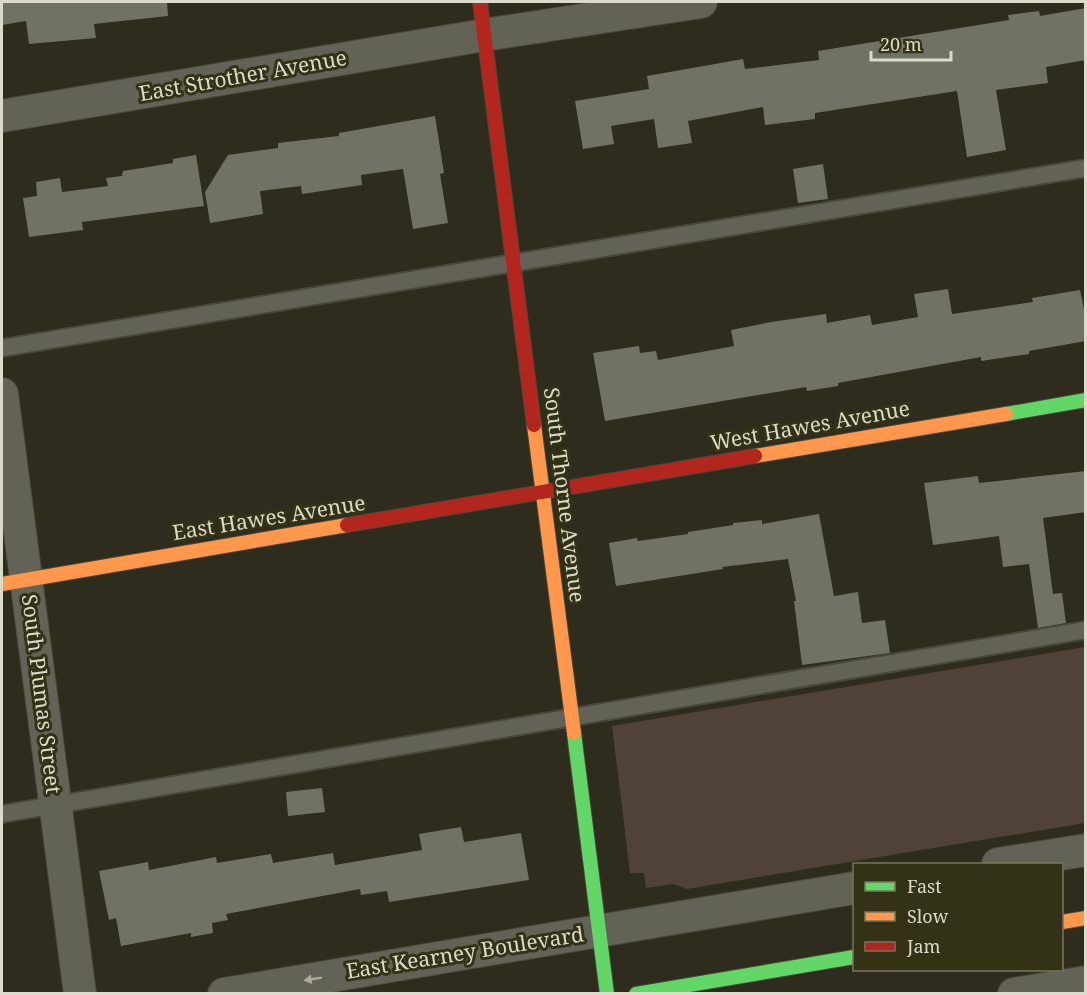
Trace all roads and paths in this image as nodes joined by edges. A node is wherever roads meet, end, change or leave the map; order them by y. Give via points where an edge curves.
1 (480, 2) edge
2 (701, 2) edge
3 (484, 35) junction
4 (2, 116) edge
5 (1086, 168) edge
6 (513, 263) junction
7 (2, 348) edge
8 (2, 394) edge
9 (1086, 400) edge
10 (543, 493) junction
11 (14, 581) edge
12 (1086, 630) edge
13 (571, 716) junction
14 (55, 805) junction
15 (2, 814) edge
16 (1086, 850) edge
17 (1004, 863) edge
18 (853, 888) edge
19 (1086, 918) edge
20 (1063, 922) edge
21 (599, 931) junction
22 (853, 957) edge
23 (1086, 982) edge
24 (80, 993) edge
25 (224, 993) edge
26 (607, 993) edge
27 (636, 993) edge
28 (1014, 993) edge

1 - 3 main road, South Thorne Avenue
2 - 3 street, East Strother Avenue
3 - 4 street, East Strother Avenue
3 - 6 main road, South Thorne Avenue
5 - 6 lane
6 - 7 lane
6 - 10 main road, South Thorne Avenue
8 - 11 street, South Plumas Street
9 - 10 main road, West Hawes Avenue
10 - 11 main road, East Hawes Avenue
10 - 13 main road, South Thorne Avenue
11 - 14 street, South Plumas Street
12 - 13 lane
13 - 14 lane
13 - 21 main road, South Thorne Avenue
14 - 15 lane
14 - 24 street, South Plumas Street
16 - 17 street
18 - 21 street, East Kearney Boulevard
19 - 20 main road
21 -> 25 street, East Kearney Boulevard
21 - 26 main road, South Thorne Avenue
22 - 27 main road
23 - 28 street

